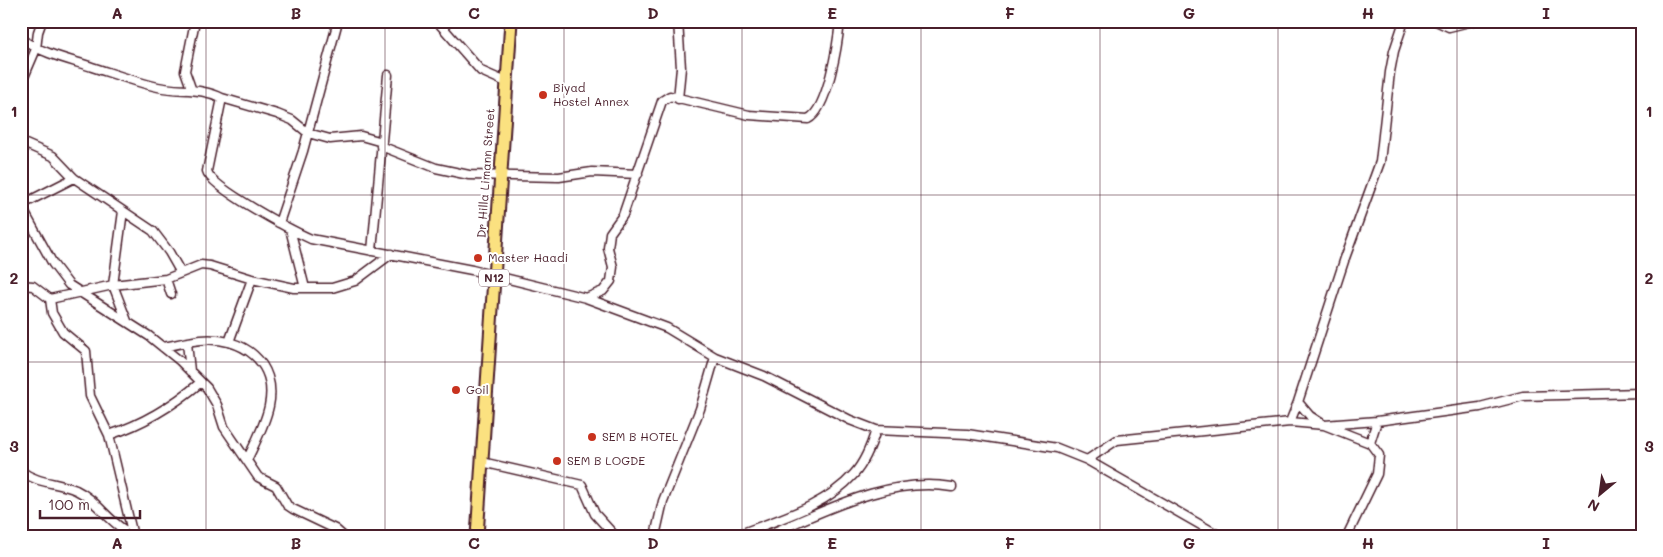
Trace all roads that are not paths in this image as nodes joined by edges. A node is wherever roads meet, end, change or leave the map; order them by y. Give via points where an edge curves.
1 (42, 21) edge
2 (195, 21) edge
3 (338, 21) edge
4 (437, 21) edge
5 (511, 21) edge
6 (678, 21) edge
7 (840, 21) edge
8 (1404, 21) edge
9 (1436, 21) edge
10 (1474, 21) edge
11 (21, 38) edge
12 (36, 49) junction
13 (388, 75) dead end
14 (506, 82) junction
15 (21, 84) edge
16 (191, 88) junction
17 (222, 98) junction
18 (678, 99) junction
19 (308, 133) junction
20 (21, 142) edge
21 (382, 144) junction
22 (638, 174) junction
23 (499, 176) junction
24 (74, 178) junction
25 (21, 206) edge
26 (123, 211) junction
27 (279, 223) junction
28 (290, 229) junction
29 (372, 251) junction
30 (390, 254) junction
31 (181, 273) junction
32 (494, 276) junction
33 (166, 279) junction
34 (252, 280) junction
35 (21, 285) edge
36 (114, 285) junction
37 (305, 288) junction
38 (81, 292) junction
39 (171, 294) dead end
40 (50, 298) junction
41 (586, 298) junction
42 (127, 321) junction
43 (229, 342) junction
44 (187, 343) junction
45 (163, 347) junction
46 (715, 357) junction
47 (190, 371) junction
48 (201, 382) junction
49 (1642, 394) edge
50 (1298, 402) junction
51 (1377, 421) junction
52 (1290, 422) junction
53 (1324, 425) junction
54 (876, 430) junction
55 (109, 435) junction
56 (1370, 443) junction
57 (247, 460) junction
58 (1087, 460) junction
59 (482, 462) junction
60 (21, 471) edge
61 (952, 487) dead end
62 (129, 520) junction
63 (122, 533) edge
64 (741, 535) edge
65 (133, 536) edge
66 (343, 536) edge
67 (477, 536) edge
68 (615, 536) edge
69 (655, 536) edge
70 (765, 536) edge
71 (1220, 536) edge
72 (1347, 536) edge

1 - 12 street
2 - 16 street via 185,71
3 - 19 street
4 - 14 street via 481,71
5 - 14 highway, Dr Hilla Limann Street / N12
6 - 18 street via 681,68
7 - 18 street via 827,91 814,116 808,119 755,116
8 - 50 street via 1390,72 1380,162
9 - 10 street via 1449,27
11 - 12 street
12 - 15 street
12 - 16 street via 160,88
13 - 21 street
14 - 23 highway, Dr Hilla Limann Street / N12
16 - 17 street
17 - 19 street via 284,117
17 - 27 street via 208,176 211,181
18 - 22 street via 670,96 662,101
19 - 21 street via 330,139 361,136
19 - 27 street
20 - 24 street via 53,156
21 - 23 street via 436,168 469,175
21 - 29 street
22 - 23 street via 592,172 559,177
22 - 41 street via 623,215 610,233 608,248 613,266 612,281 603,291
23 - 32 highway, Dr Hilla Limann Street / N12
24 - 25 street
24 - 26 street
25 - 38 street via 60,274
26 - 31 street via 153,231
26 - 36 street
27 - 28 street
28 - 29 street via 311,239
28 - 37 street
29 - 30 street
30 - 32 street
30 - 37 street via 355,281 332,288
31 - 33 street
31 - 34 street via 201,265
32 - 41 street
32 - 59 highway, Dr Hilla Limann Street / N12
33 - 36 street
33 - 39 street
34 - 37 street
34 - 43 street
35 - 40 street via 32,286
36 - 38 street
36 - 42 street
38 - 40 street
38 - 42 street
40 - 55 street via 52,313 63,332 86,351 90,396
41 - 46 street via 667,328
42 - 45 street
43 - 44 street via 201,340
43 - 57 street via 257,357 270,377 269,406
44 - 45 street
44 - 47 street
45 - 47 street
46 - 54 street via 764,376
46 - 69 street via 700,409 663,501
47 - 48 street
48 - 55 street via 167,409
48 - 57 street via 217,405 224,427
49 - 51 street via 1523,396 1480,407
50 - 52 street
50 - 53 street via 1310,416
51 - 53 street
51 - 56 street
52 - 53 street
52 - 58 street via 1117,440
53 - 56 street
54 - 58 street via 967,434 1057,448
54 - 64 street via 867,456 853,475 832,492 789,518
55 - 62 street
56 - 72 street via 1379,455 1377,474
57 - 66 street via 258,477 276,486 287,505
58 - 71 street
59 - 67 highway, Dr Hilla Limann Street / N12
59 - 68 street via 582,485 595,514
60 - 63 street via 37,481 77,491 90,499
61 - 70 street via 932,484 872,493
62 - 63 street
62 - 65 street

